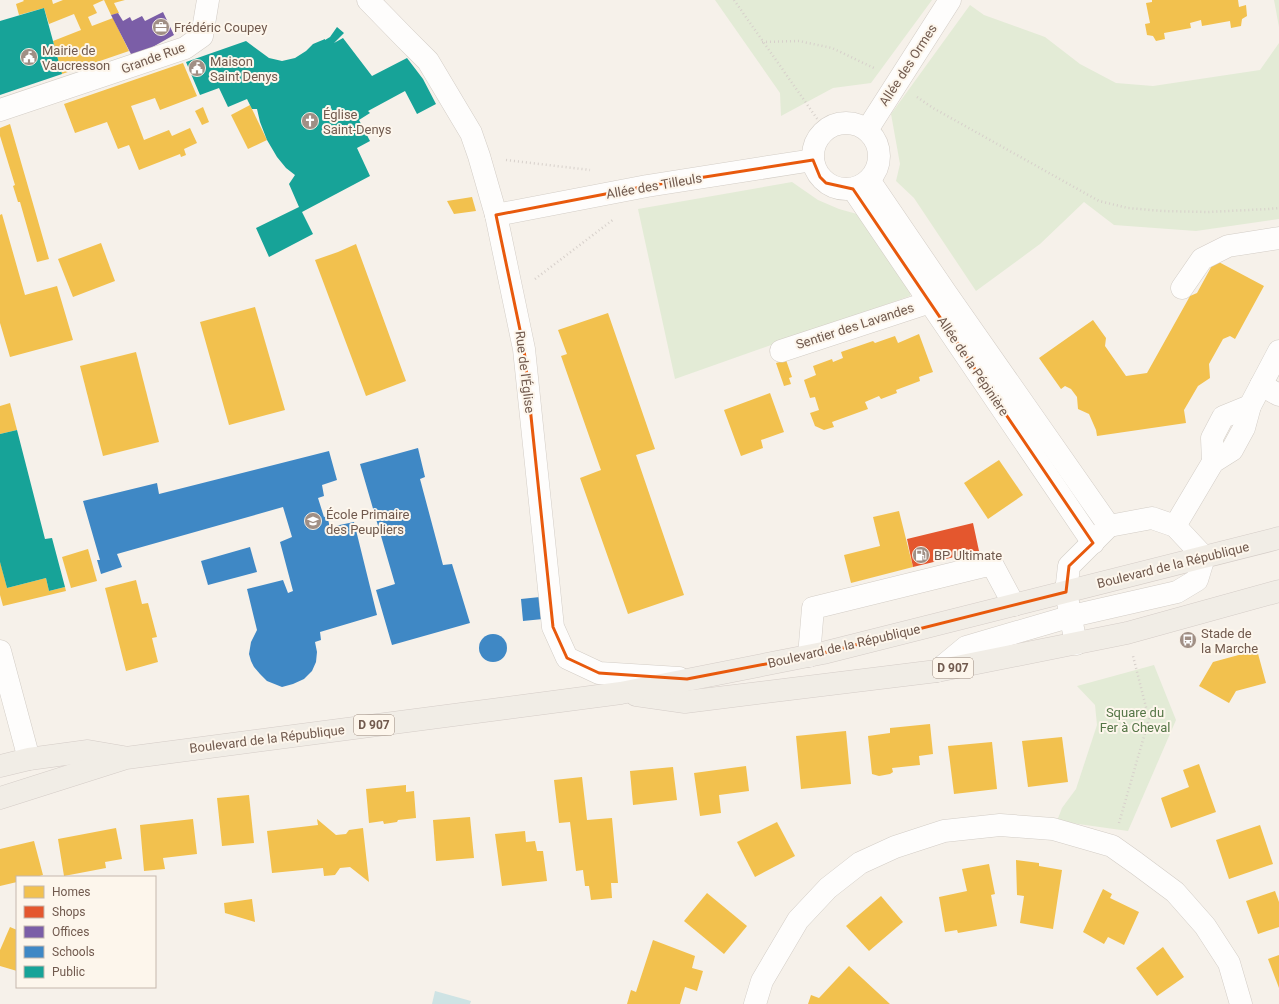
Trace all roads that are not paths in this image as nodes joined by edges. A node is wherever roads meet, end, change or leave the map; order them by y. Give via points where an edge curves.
1 (208, 0) edge
2 (368, 0) edge
3 (950, 0) edge
4 (0, 110) edge
5 (867, 130) junction
6 (813, 160) junction
7 (861, 184) junction
8 (496, 215) junction
9 (1279, 238) edge
10 (1182, 288) dead end
11 (938, 298) junction
12 (781, 351) dead end
13 (1279, 351) edge
14 (1270, 390) edge
15 (1109, 526) junction
16 (1176, 526) junction
17 (1279, 538) edge
18 (1093, 543) junction
19 (1204, 557) junction
20 (1279, 591) edge
21 (1066, 592) junction
22 (1014, 605) junction
23 (1072, 616) junction
24 (1076, 644) junction
25 (0, 651) edge
26 (809, 656) junction
27 (937, 672) junction
28 (687, 679) junction
29 (621, 693) junction
30 (126, 758) junction
31 (29, 759) junction
32 (0, 766) edge
33 (0, 798) edge
34 (755, 1004) edge
35 (1241, 1004) edge

1 - 4 street, Grande Rue via 202,36 185,48
2 - 8 street, Rue de l'Église via 428,61 448,94 471,133
3 - 5 street, Allée des Ormes
5 - 6 street via 857,124 835,124 818,138
5 - 7 street via 875,138 880,160 876,171
6 - 7 street via 820,177 826,183 839,188
6 - 8 street, Allée des Tilleuls via 647,186
7 - 11 street, Allée de la Pépinière
8 - 28 street, Rue de l'Église via 524,349 553,626 567,658 599,673
9 - 10 street via 1228,246 1202,259
11 - 12 street, Sentier des Lavandes
11 - 15 street, Allée de la Pépinière
11 - 18 street, Allée de la Pépinière
13 - 14 street
14 - 16 street via 1250,406 1244,428 1232,450 1213,462
15 - 16 street via 1152,518
15 - 18 street
16 - 19 street
17 - 19 main road, Boulevard de la République / D 907
18 - 21 street via 1069,566
19 - 21 main road, Boulevard de la République / D 907
19 - 23 street via 1197,580 1177,592
20 - 24 main road, Boulevard de la République / D 907 via 1127,633
21 - 22 main road, Boulevard de la République / D 907
21 - 23 street
22 - 26 main road, Boulevard de la République / D 907
22 - 26 street via 992,564 814,608
23 - 24 street
23 - 27 street via 966,648
24 - 27 main road, Boulevard de la République / D 907
25 - 31 street
26 - 28 main road, Boulevard de la République / D 907
27 - 29 main road, Boulevard de la République / D 907 via 685,702
28 - 29 main road, Boulevard de la République / D 907
29 - 30 main road, Boulevard de la République / D 907
30 - 31 main road, Boulevard de la République / D 907 via 88,751
30 - 33 main road, Boulevard de la République / D 907
31 - 32 main road, Boulevard de la République / D 907
34 - 35 street via 762,982 798,920 828,888 860,864 895,848 944,831 1000,825 1053,829 1112,846 1175,892 1205,926 1229,963

